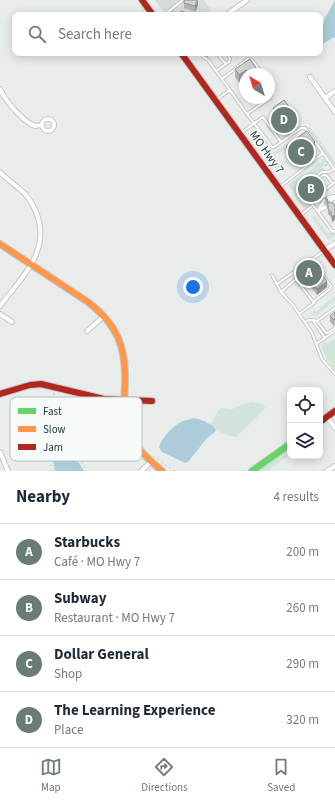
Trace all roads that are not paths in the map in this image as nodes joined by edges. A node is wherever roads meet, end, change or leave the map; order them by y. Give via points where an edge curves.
1 (142, 0) edge
2 (183, 0) edge
3 (236, 0) edge
4 (247, 0) edge
5 (240, 5) junction
6 (151, 12) edge
7 (167, 12) edge
8 (230, 12) edge
9 (183, 56) edge
10 (202, 56) edge
11 (219, 56) edge
12 (229, 56) edge
13 (226, 64) junction
14 (258, 68) edge
15 (216, 71) junction
16 (310, 77) dead end
17 (222, 79) junction
18 (0, 89) edge
19 (230, 90) junction
20 (335, 91) edge
21 (325, 98) junction
22 (216, 100) junction
23 (261, 104) edge
24 (335, 112) edge
25 (247, 114) junction
26 (254, 124) junction
27 (42, 125) dead end
28 (240, 134) junction
29 (281, 142) junction
30 (323, 153) junction
31 (335, 169) edge
32 (0, 172) edge
33 (334, 183) edge
34 (279, 187) junction
35 (301, 189) junction
36 (335, 197) edge
37 (310, 201) junction
38 (335, 202) edge
39 (313, 205) junction
40 (318, 211) junction
41 (299, 216) junction
42 (335, 231) edge
43 (335, 243) edge
44 (0, 244) edge
45 (325, 250) junction
46 (31, 265) junction
47 (313, 265) edge
48 (335, 265) edge
49 (306, 270) edge
50 (272, 275) dead end
51 (296, 279) junction
52 (277, 284) junction
53 (282, 292) junction
54 (313, 302) junction
55 (0, 306) edge
56 (335, 308) edge
57 (0, 314) edge
58 (299, 314) junction
59 (104, 316) junction
60 (314, 320) junction
61 (317, 321) junction
62 (12, 322) dead end
63 (305, 322) junction
64 (335, 330) edge
65 (87, 331) dead end
66 (325, 338) junction
67 (316, 344) junction
68 (335, 374) edge
69 (0, 394) edge
70 (96, 397) edge
71 (125, 397) edge
72 (142, 400) edge
73 (152, 401) dead end
74 (335, 411) edge
75 (327, 417) junction
76 (323, 420) edge
77 (335, 428) edge
78 (287, 446) edge
79 (0, 452) edge
80 (142, 453) edge
81 (150, 460) junction
82 (335, 466) edge
83 (8, 471) edge
84 (141, 471) edge
85 (162, 471) edge
86 (252, 471) edge
87 (327, 471) edge

1 - 6 street
2 - 7 lane
3 - 5 street
4 - 5 street
5 - 8 street
9 - 22 street, MO Hwy 7
10 - 15 lane
11 - 13 lane
12 - 13 lane
13 - 15 lane
14 - 17 lane via 248,59
15 - 17 lane
16 - 21 street
17 - 19 lane
18 - 27 street via 23,118 35,126
19 - 22 lane
19 - 25 lane
20 - 21 street
21 - 24 street
22 - 28 street, MO Hwy 7
23 - 25 lane
25 - 26 lane
26 - 28 lane
26 - 29 lane via 272,147
26 - 29 lane via 263,117
28 - 34 street, MO Hwy 7
29 - 30 lane via 303,127
30 - 31 lane
30 - 34 lane
31 - 35 lane via 322,172
32 - 46 street via 24,192 40,222 41,238 38,252
33 - 35 lane via 324,175
33 - 37 lane
34 - 41 street, MO Hwy 7
35 - 37 lane
36 - 38 lane via 329,203
36 - 40 lane via 330,196 320,204
37 - 39 lane
39 - 40 lane
39 - 41 lane
40 - 40 lane via 325,206
40 - 42 lane via 333,232
41 - 45 street, MO Hwy 7
43 - 45 street
44 - 46 street
45 - 48 street, MO Hwy 7
45 - 52 lane
46 - 55 street
46 - 59 street via 92,305
47 - 54 lane via 317,265 331,286
49 - 51 lane
50 - 52 lane
51 - 53 lane
51 - 54 lane
52 - 53 lane
53 - 58 lane
54 - 58 lane
56 - 61 lane
57 - 62 street
58 - 63 lane
59 - 65 street
59 - 71 street via 117,334 123,352 126,369
60 - 61 lane
60 - 63 lane
60 - 66 lane
61 - 64 lane via 325,332
63 - 67 lane
64 - 66 lane
66 - 67 lane
67 - 68 lane via 322,359
69 - 70 street via 41,384
72 - 73 street
74 - 75 street
75 - 76 street
75 - 77 street
78 - 86 street
79 - 83 street
80 - 81 street
81 - 84 street
81 - 85 street
82 - 87 street

